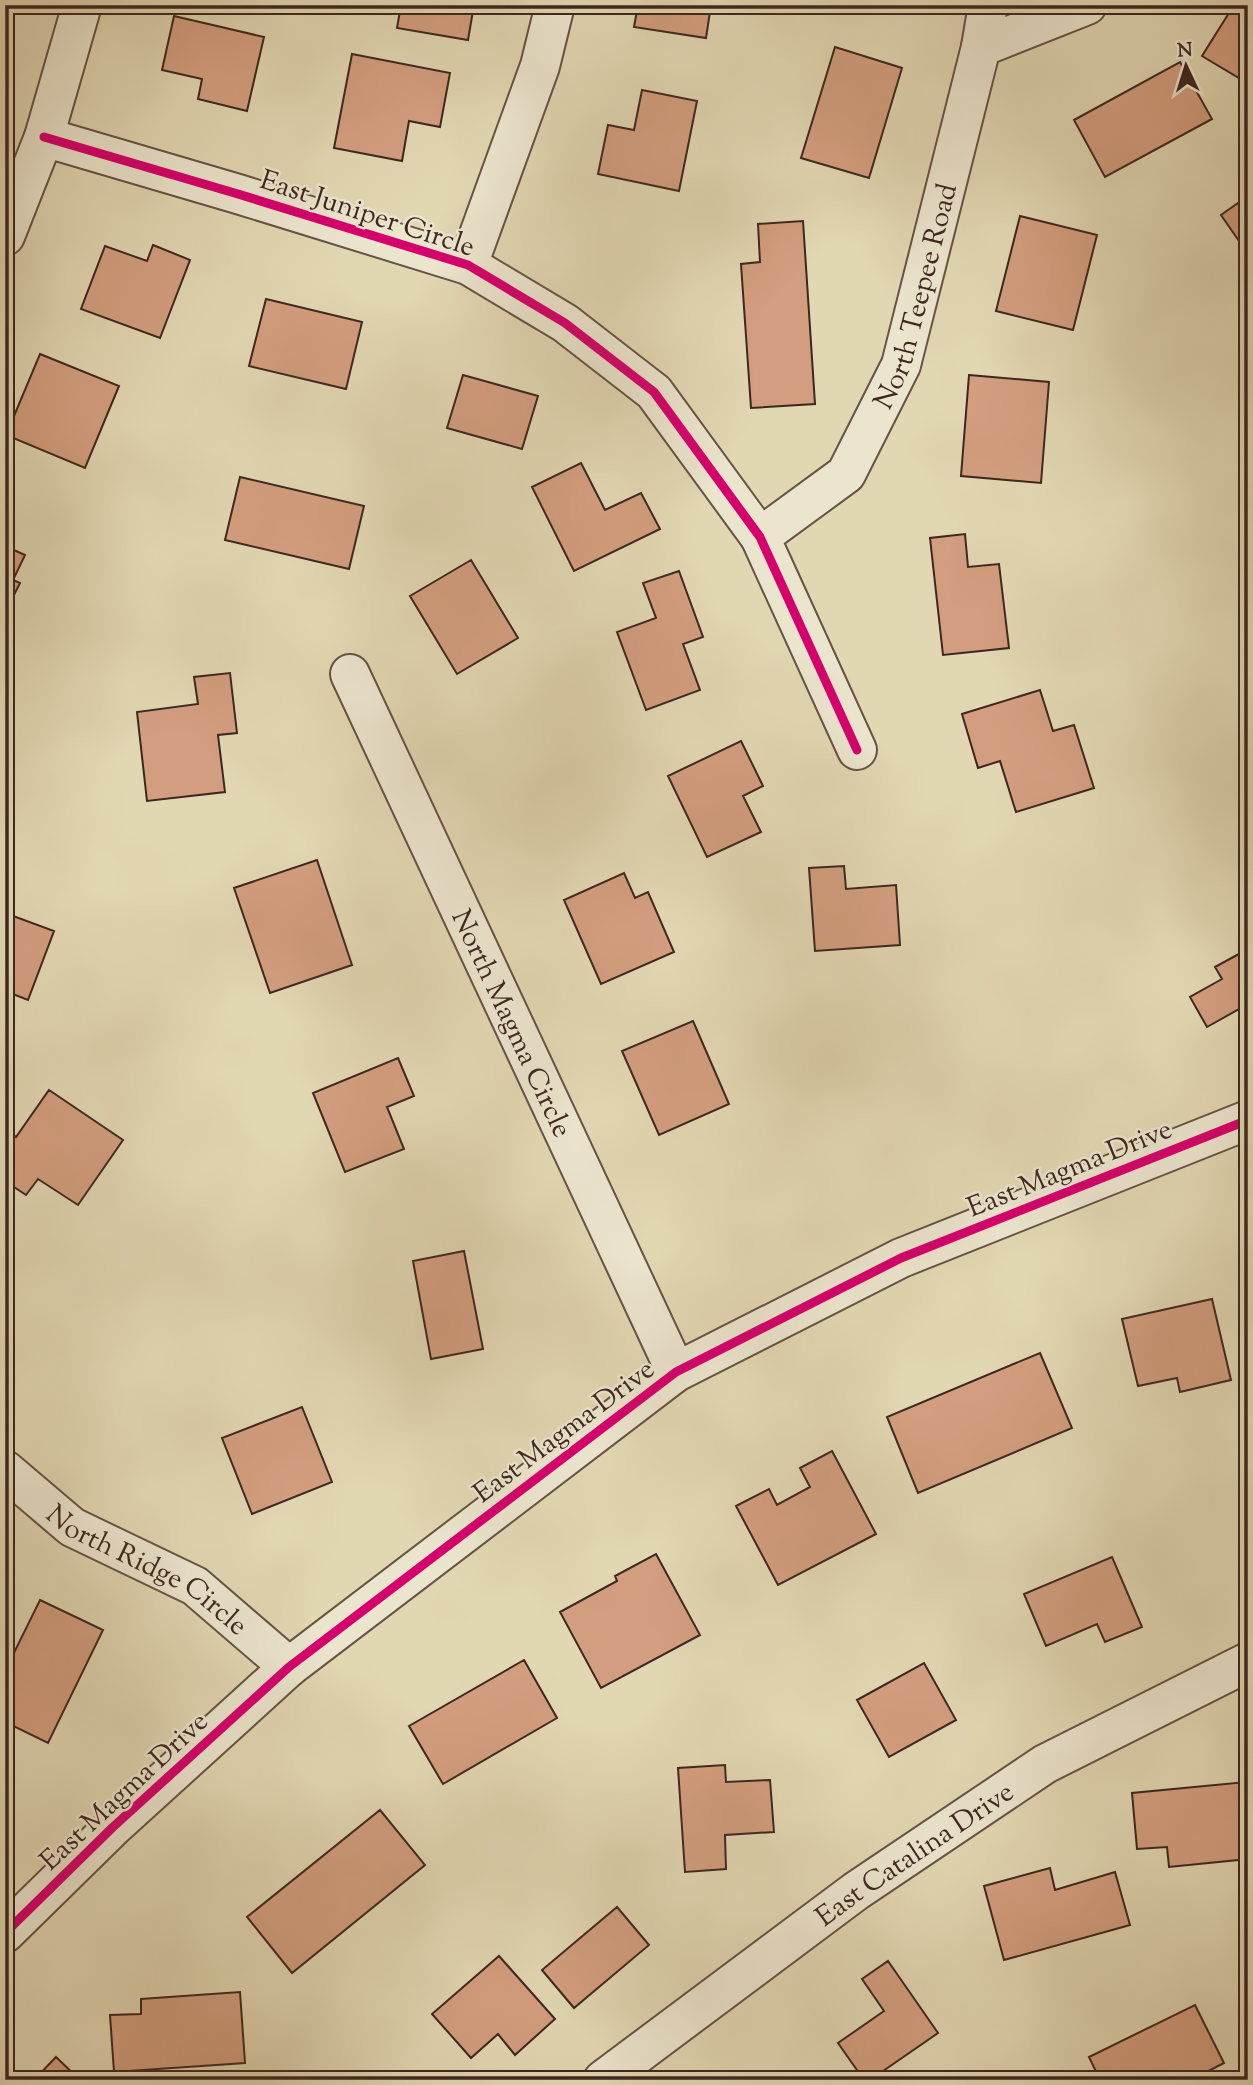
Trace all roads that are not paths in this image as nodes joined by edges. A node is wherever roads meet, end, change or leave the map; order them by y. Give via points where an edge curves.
1 (82, 5) edge
2 (555, 5) edge
3 (988, 5) edge
4 (1087, 5) edge
5 (981, 47) junction
6 (44, 136) junction
7 (5, 236) edge
8 (468, 265) junction
9 (760, 537) junction
10 (350, 674) dead end
11 (857, 750) dead end
12 (1248, 1121) edge
13 (676, 1372) junction
14 (5, 1470) edge
15 (1248, 1662) edge
16 (289, 1667) junction
17 (5, 1933) edge
18 (603, 2080) edge

1 - 6 street
2 - 8 street via 540,66
3 - 5 street, North Teepee Road
4 - 5 street
5 - 9 street, North Teepee Road via 901,365 846,474
6 - 7 street
6 - 8 street, East Juniper Circle
8 - 9 street, East Juniper Circle via 565,323 654,392
9 - 11 street, East Juniper Circle
10 - 13 street, North Magma Circle
12 - 13 street, East Magma Drive via 901,1258
13 - 16 street, East Magma Drive
14 - 16 street, North Ridge Circle via 72,1527 195,1586
15 - 18 street, East Catalina Drive via 1045,1764 856,1891
16 - 17 street, East Magma Drive via 113,1827

